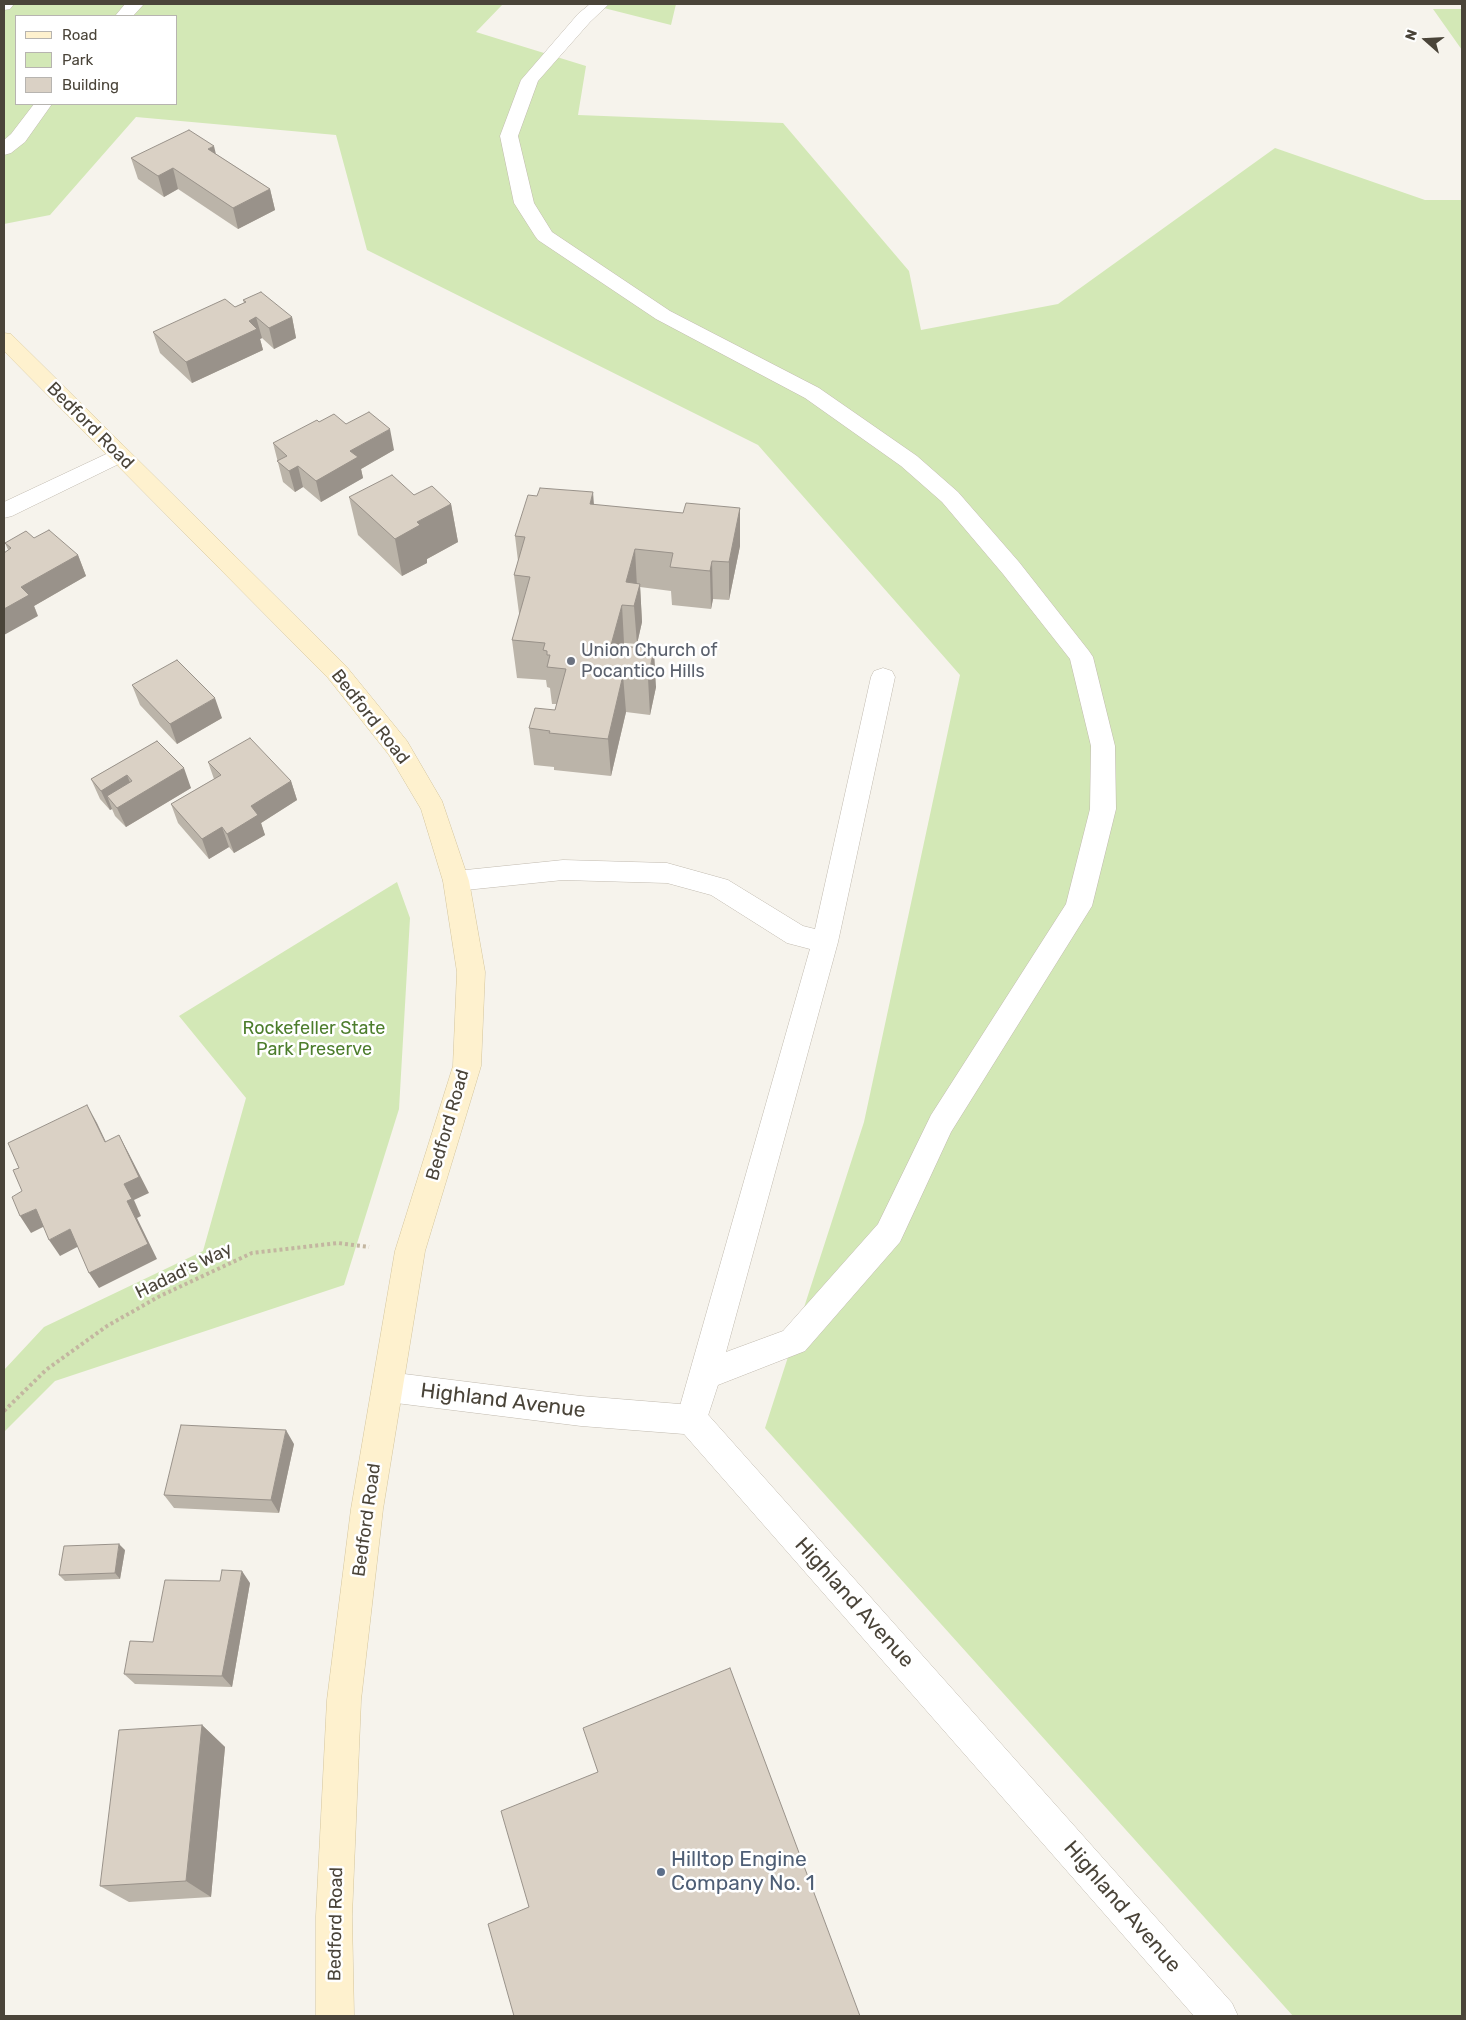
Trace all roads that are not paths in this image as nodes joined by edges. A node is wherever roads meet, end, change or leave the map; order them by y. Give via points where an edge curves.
1 (135, 4) edge
2 (600, 4) edge
3 (124, 15) edge
4 (42, 105) edge
5 (4, 149) edge
6 (4, 339) edge
7 (119, 455) junction
8 (4, 511) edge
9 (883, 677) dead end
10 (456, 881) junction
11 (825, 942) junction
12 (704, 1375) junction
13 (388, 1387) junction
14 (692, 1420) junction
15 (335, 2016) edge
16 (1218, 2016) edge

1 - 3 street
2 - 12 street via 530,80 509,136 524,203 545,236 663,314 812,393 909,461 950,497 1081,657 1103,746 1104,809 1079,906 941,1124 889,1233 794,1342
4 - 5 street via 18,138
6 - 7 main road, Bedford Road
7 - 8 street
7 - 10 main road, Bedford Road via 337,672 398,748 433,808
9 - 11 street
10 - 11 street via 563,870 667,873 719,887 796,935
10 - 13 main road, Bedford Road via 471,972 467,1066 410,1251
11 - 12 street
12 - 14 street
13 - 14 street, Highland Avenue via 581,1411
13 - 15 main road, Bedford Road via 367,1509 344,1700 334,1916
14 - 16 street, Highland Avenue

